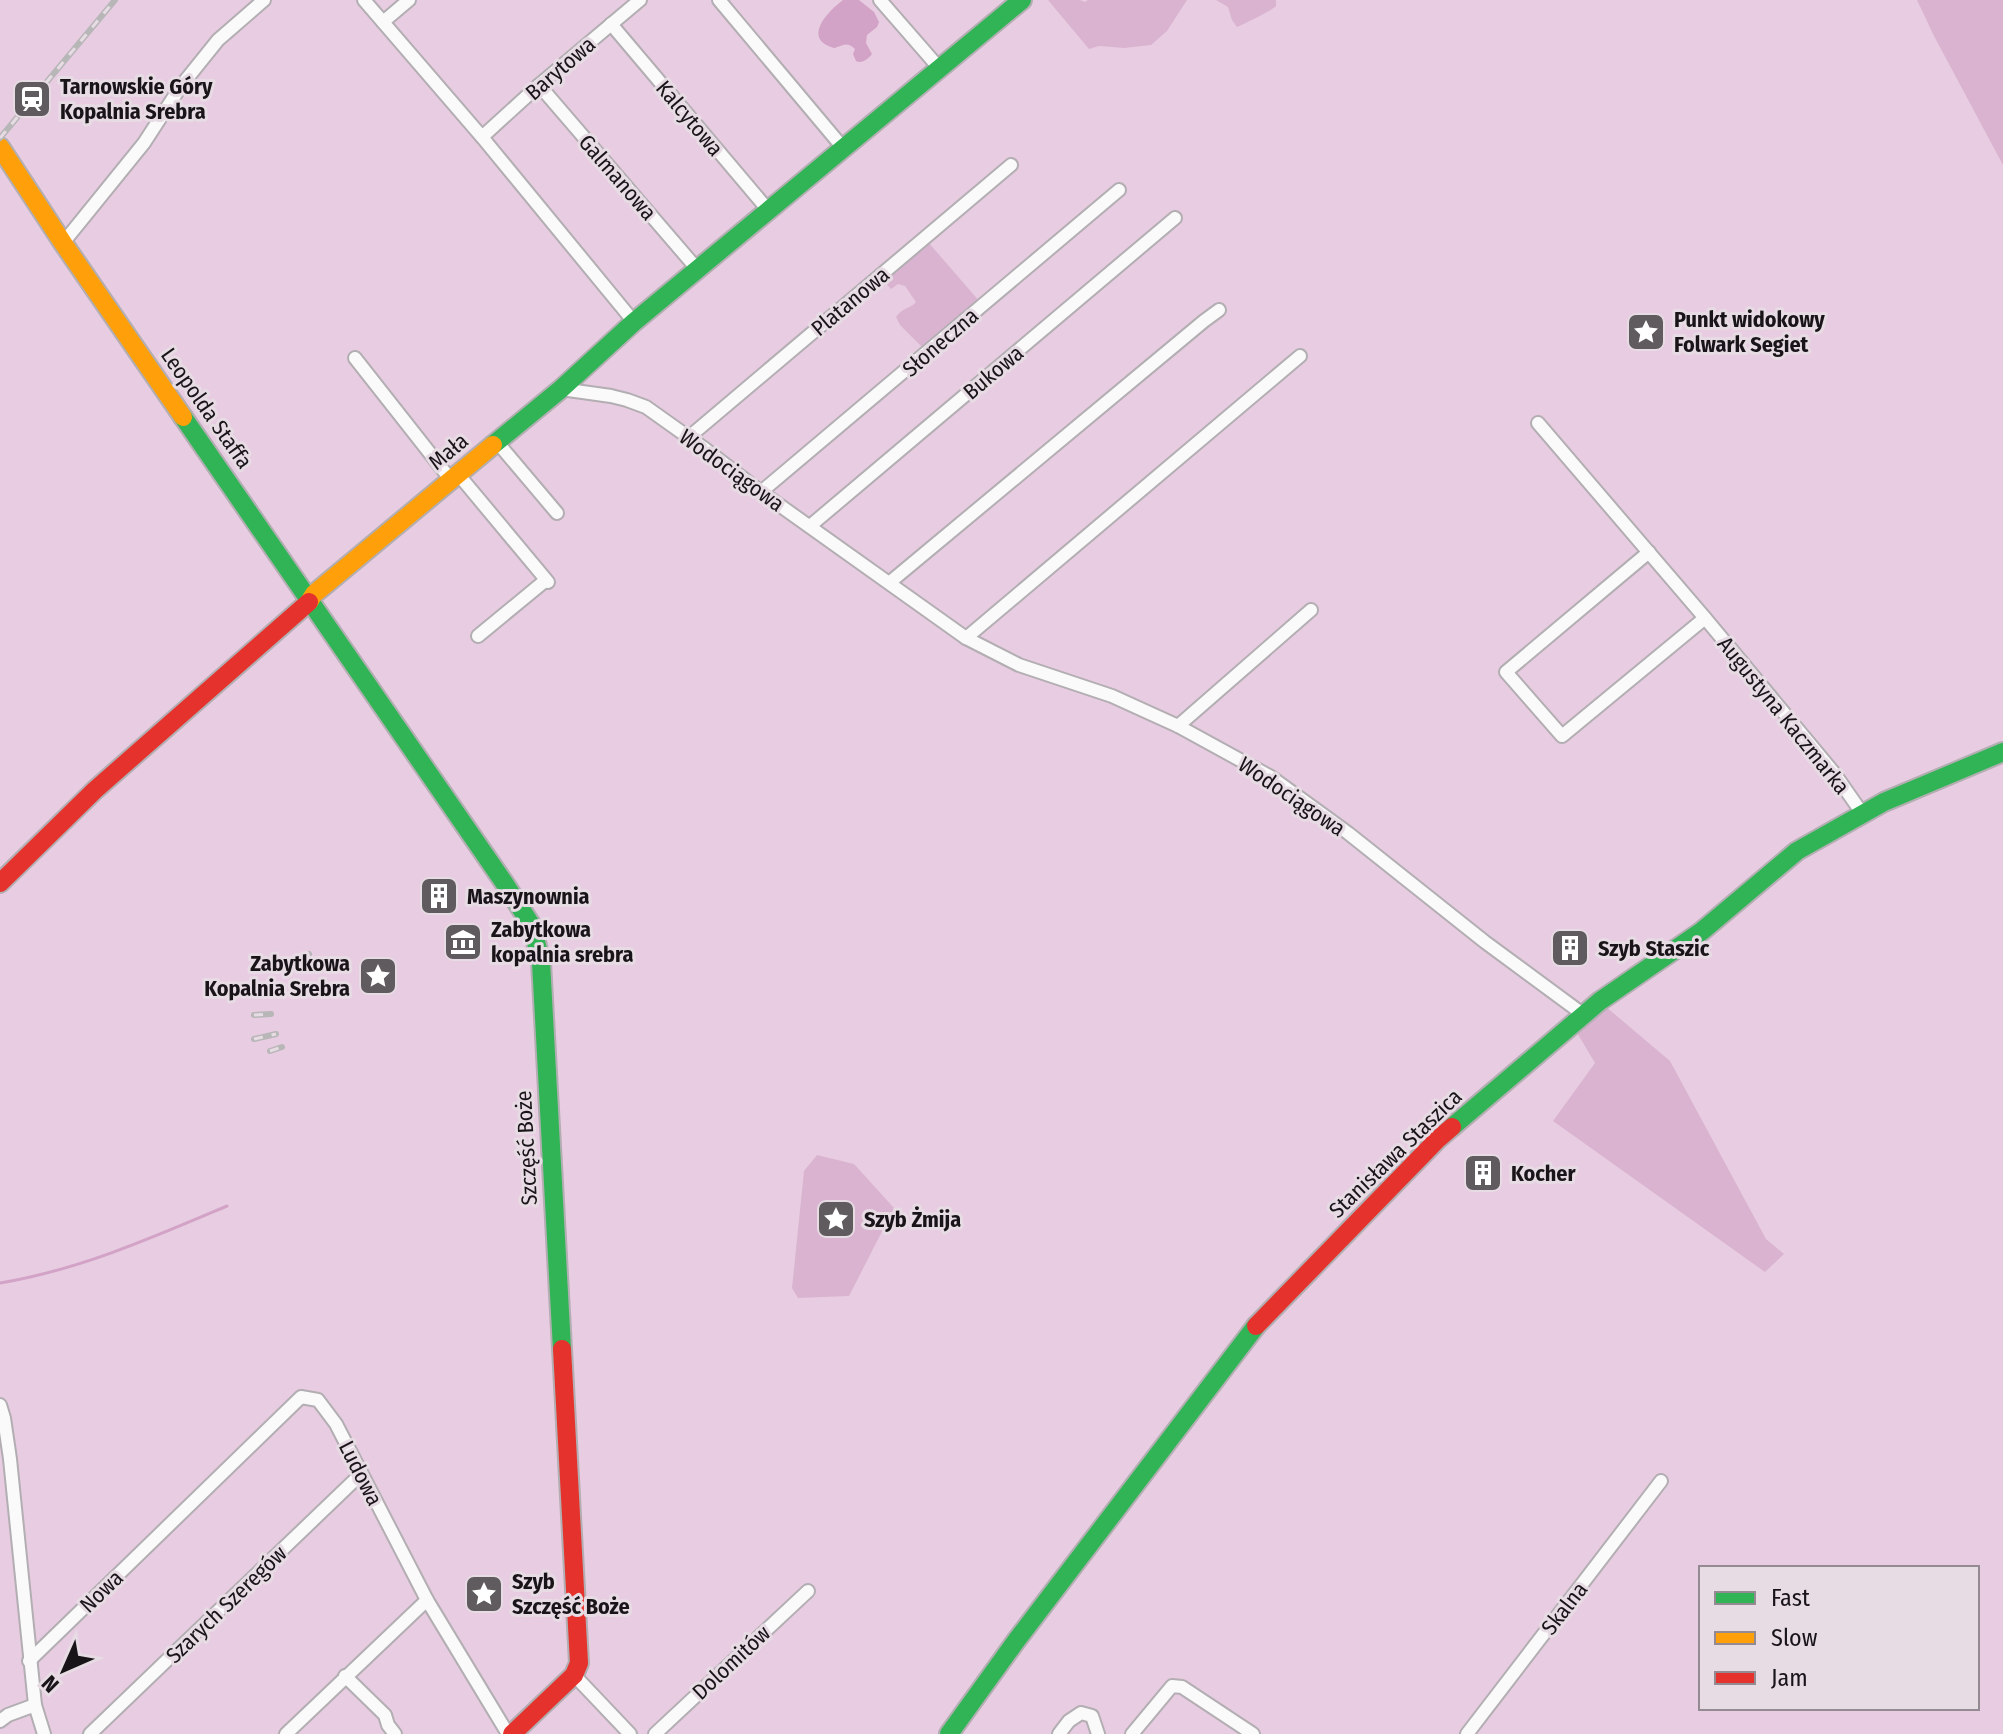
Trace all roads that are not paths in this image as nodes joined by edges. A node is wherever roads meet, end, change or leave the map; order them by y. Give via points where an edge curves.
1 (264, 0) edge
2 (364, 0) edge
3 (409, 0) edge
4 (640, 0) edge
5 (719, 0) edge
6 (880, 0) edge
7 (1022, 0) edge
8 (383, 22) junction
9 (611, 24) junction
10 (940, 69) junction
11 (539, 85) junction
12 (482, 137) junction
13 (0, 147) edge
14 (844, 149) junction
15 (1011, 165) dead end
16 (1119, 190) dead end
17 (769, 211) junction
18 (1175, 218) dead end
19 (63, 243) junction
20 (698, 270) junction
21 (1219, 310) dead end
22 (634, 322) junction
23 (1300, 356) dead end
24 (355, 358) dead end
25 (561, 389) junction
26 (1538, 423) dead end
27 (689, 437) junction
28 (497, 442) junction
29 (454, 477) junction
30 (761, 492) junction
31 (557, 513) dead end
32 (810, 526) junction
33 (1649, 552) junction
34 (889, 583) junction
35 (310, 600) junction
36 (1311, 610) dead end
37 (1705, 618) junction
38 (478, 636) dead end
39 (966, 638) junction
40 (1178, 726) junction
41 (2003, 752) edge
42 (1862, 813) junction
43 (0, 883) edge
44 (1584, 1015) junction
45 (0, 1405) edge
46 (361, 1474) junction
47 (1661, 1481) dead end
48 (158, 1535) joint
49 (808, 1591) dead end
50 (427, 1600) junction
51 (29, 1661) junction
52 (574, 1675) junction
53 (345, 1676) junction
54 (35, 1705) junction
55 (0, 1721) edge
56 (44, 1734) edge
57 (90, 1734) edge
58 (286, 1734) edge
59 (395, 1734) edge
60 (510, 1734) edge
61 (630, 1734) edge
62 (655, 1734) edge
63 (949, 1734) edge
64 (1059, 1734) edge
65 (1098, 1734) edge
66 (1132, 1734) edge
67 (1253, 1734) edge
68 (1467, 1734) edge

1 - 19 street via 218,40
2 - 8 street
3 - 8 street
4 - 9 street, Barytowa
5 - 14 street
6 - 10 street
7 - 10 street, Mała
8 - 12 street
9 - 11 street, Barytowa
9 - 17 street, Kalcytowa
10 - 14 street, Mała
11 - 12 street, Barytowa
11 - 20 street, Galmanowa
12 - 22 street
13 - 19 street, Leopolda Staffa
14 - 17 street, Mała
15 - 27 street, Platanowa
16 - 30 street, Słoneczna
17 - 20 street, Mała
18 - 32 street, Bukowa
19 - 35 street, Leopolda Staffa
20 - 22 street, Mała
21 - 34 street
22 - 25 street, Mała
23 - 39 street
24 - 29 street
25 - 27 street, Wodociągowa via 646,407
25 - 28 street, Mała
26 - 33 street, Augustyna Kaczmarka
27 - 30 street, Wodociągowa
28 - 29 street, Mała
28 - 31 street
29 - 35 street, Mała
29 - 38 street via 547,581
30 - 32 street, Wodociągowa
32 - 34 street, Wodociągowa
33 - 37 street, Augustyna Kaczmarka
33 - 37 street, Augustyna Kaczmarka via 1506,672 1562,736
34 - 39 street, Wodociągowa
35 - 43 street, Mała via 95,790
35 - 52 street, Szczęść Boże via 532,926 538,945 579,1663
36 - 40 street
37 - 42 street, Augustyna Kaczmarka
39 - 40 street, Wodociągowa via 1019,665 1112,696
40 - 44 street, Wodociągowa via 1271,777
41 - 42 street, Stanisława Staszica
42 - 44 street, Stanisława Staszica via 1797,851 1702,931
44 - 63 street, Stanisława Staszica via 1437,1140 1255,1327
45 - 51 street via 12,1474
46 - 48 street, Ludowa via 318,1400 301,1397
46 - 50 street, Ludowa
46 - 57 street, Szarych Szeregów
47 - 68 street, Skalna
48 - 51 street, Nowa
49 - 62 street, Dolomitów
50 - 53 street
50 - 60 street, Ludowa
51 - 54 street
52 - 60 street
52 - 61 street
53 - 58 street
53 - 59 street via 385,1715
54 - 55 street
54 - 56 street
64 - 65 street via 1081,1713 1092,1716
66 - 67 street via 1172,1686 1182,1687

